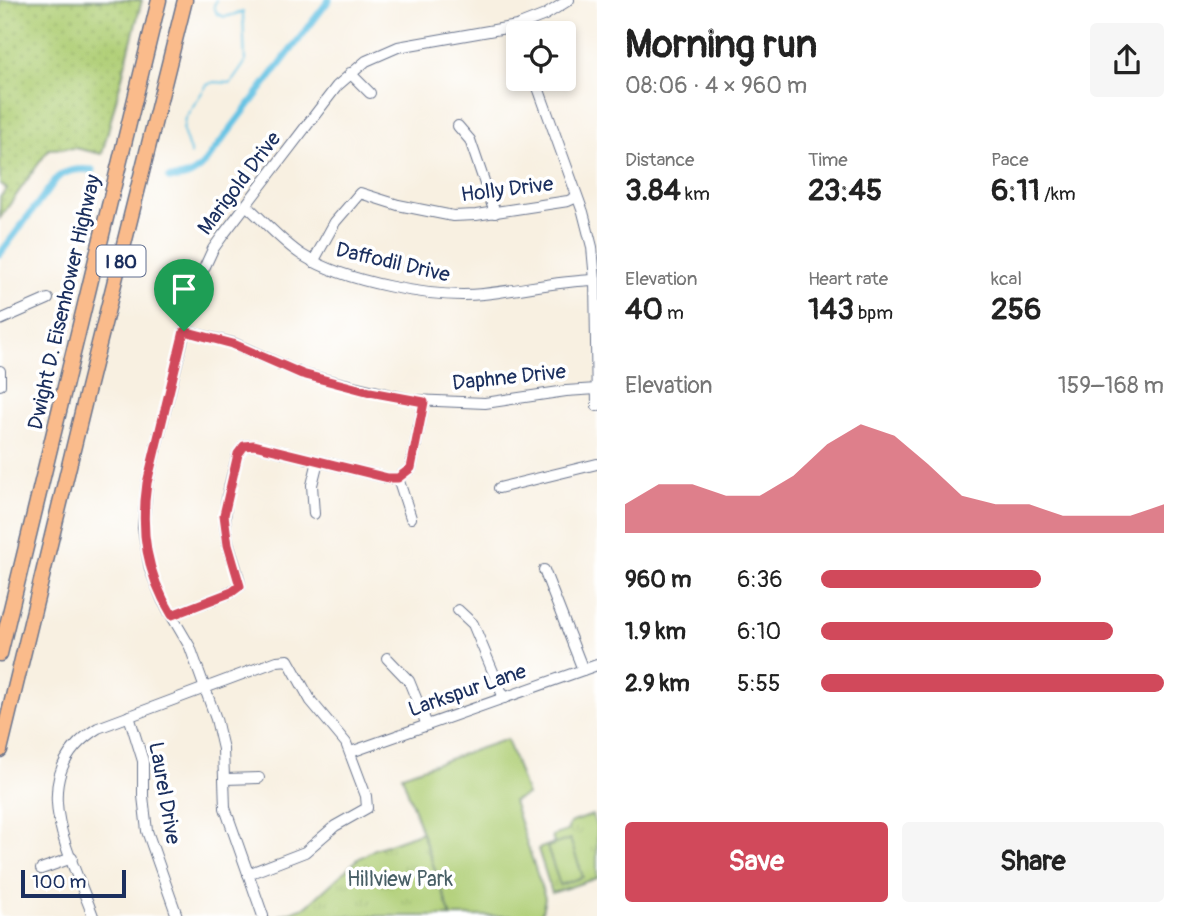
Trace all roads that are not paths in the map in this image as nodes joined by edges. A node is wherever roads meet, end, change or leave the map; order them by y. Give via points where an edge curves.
1 (159, 0) edge
2 (186, 0) edge
3 (569, 0) edge
4 (534, 21) edge
5 (506, 32) edge
6 (350, 73) junction
7 (539, 91) edge
8 (370, 93) dead end
9 (458, 126) dead end
10 (577, 197) junction
11 (246, 205) junction
12 (495, 213) junction
13 (313, 262) junction
14 (595, 280) junction
15 (48, 299) dead end
16 (0, 320) edge
17 (184, 331) junction
18 (0, 371) edge
19 (0, 385) edge
20 (597, 389) edge
21 (424, 402) junction
22 (597, 406) edge
23 (318, 461) junction
24 (597, 464) edge
25 (398, 478) junction
26 (499, 488) dead end
27 (314, 514) dead end
28 (411, 518) dead end
29 (544, 570) dead end
30 (458, 610) dead end
31 (172, 615) junction
32 (0, 654) edge
33 (387, 659) dead end
34 (597, 665) edge
35 (583, 670) junction
36 (205, 688) junction
37 (504, 698) junction
38 (129, 716) junction
39 (427, 725) junction
40 (0, 750) edge
41 (351, 752) junction
42 (258, 778) dead end
43 (225, 779) junction
44 (72, 858) junction
45 (41, 869) dead end
46 (248, 874) junction
47 (93, 916) edge
48 (177, 916) edge
49 (264, 916) edge

1 - 32 highway, Dwight D. Eisenhower Highway / I 80
2 - 40 highway, Dwight D. Eisenhower Highway / I 80
3 - 4 street, Marigold Drive
5 - 6 street, Marigold Drive via 398,47
6 - 8 street
6 - 11 street, Marigold Drive
7 - 10 street
9 - 12 street via 470,140
10 - 12 street, Holly Drive
10 - 14 street via 590,239
11 - 13 street, Daffodil Drive
11 - 17 street, Marigold Drive via 204,267
12 - 13 street, Holly Drive via 429,213 360,193 335,222
13 - 14 street, Daffodil Drive via 348,275 440,295 481,295
14 - 20 street
15 - 16 street
17 - 21 street, Daphne Drive via 233,344 302,374
17 - 31 street, Marigold Drive via 144,506 150,569
18 - 19 street
20 - 21 street, Daphne Drive via 485,403
20 - 22 street
21 - 25 street via 411,468
23 - 25 street
23 - 27 street
23 - 31 street via 244,446 238,454 224,515 240,586
24 - 26 street
25 - 28 street
29 - 35 street
30 - 37 street via 473,624
31 - 36 street, Marigold Drive
33 - 39 street via 409,681
34 - 35 street, Larkspur Lane
35 - 37 street, Larkspur Lane
36 - 38 street
36 - 41 street via 288,660
36 - 43 street, Marigold Drive via 220,735
37 - 39 street, Larkspur Lane
38 - 44 street via 88,734 64,763 56,807
38 - 48 street, Laurel Drive via 142,761 147,831
39 - 41 street, Larkspur Lane
41 - 46 street via 367,808 335,826 305,852
42 - 43 street
43 - 46 street, Marigold Drive via 225,808
44 - 45 street
44 - 47 street
46 - 49 street, Marigold Drive

